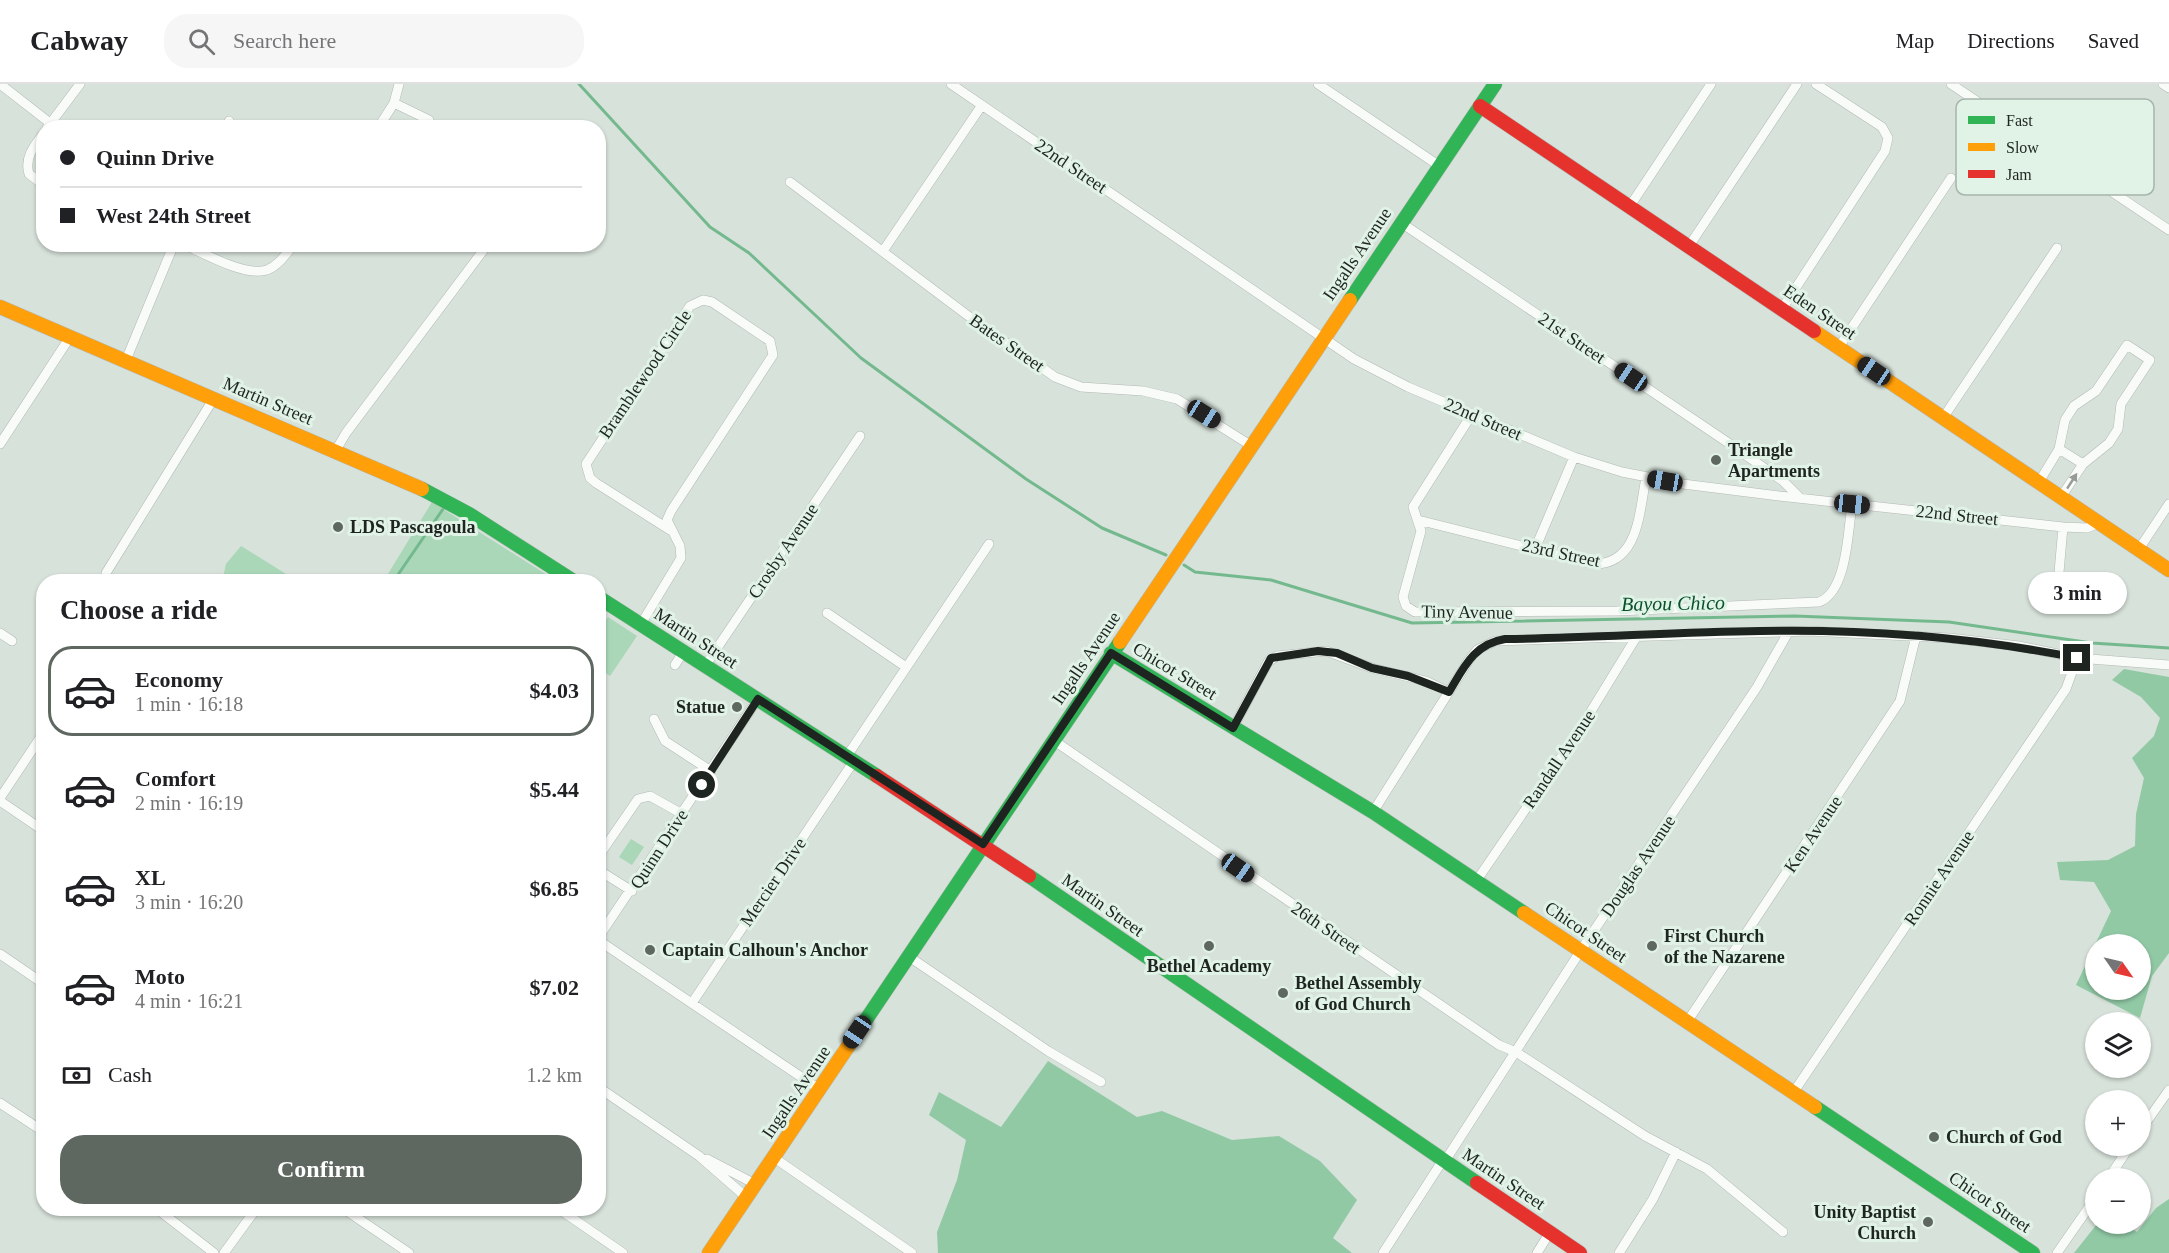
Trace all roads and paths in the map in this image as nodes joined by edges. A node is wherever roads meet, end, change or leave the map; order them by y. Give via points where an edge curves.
1 (0, 84) edge
2 (80, 84) edge
3 (399, 84) edge
4 (951, 84) edge
5 (1318, 84) edge
6 (1495, 84) edge
7 (1711, 84) edge
8 (1797, 84) edge
9 (1816, 84) edge
10 (1952, 84) edge
11 (2163, 84) edge
12 (2169, 88) edge
13 (1974, 99) edge
14 (394, 103) junction
15 (982, 105) junction
16 (1480, 106) junction
17 (43, 120) edge
18 (53, 120) edge
19 (383, 120) edge
20 (429, 120) dead end
21 (36, 145) edge
22 (1438, 165) junction
23 (1951, 178) dead end
24 (36, 179) edge
25 (790, 182) dead end
26 (2117, 195) edge
27 (1630, 207) junction
28 (1400, 222) junction
29 (2169, 230) edge
30 (1689, 246) junction
31 (2057, 249) dead end
32 (883, 251) junction
33 (171, 252) edge
34 (201, 252) edge
35 (287, 252) edge
36 (482, 252) edge
37 (0, 307) edge
38 (1782, 309) junction
39 (70, 337) junction
40 (1322, 338) junction
41 (1839, 347) junction
42 (126, 360) junction
43 (214, 398) junction
44 (1472, 414) junction
45 (1943, 418) junction
46 (860, 436) dead end
47 (0, 444) edge
48 (1250, 445) junction
49 (2059, 449) junction
50 (336, 450) junction
51 (1574, 456) junction
52 (2082, 464) junction
53 (1646, 478) junction
54 (2039, 482) junction
55 (2061, 497) junction
56 (1800, 498) junction
57 (1852, 504) junction
58 (2169, 504) edge
59 (1418, 520) junction
60 (664, 521) junction
61 (2099, 523) junction
62 (2063, 527) junction
63 (989, 544) dead end
64 (1535, 549) junction
65 (2139, 549) junction
66 (2169, 570) edge
67 (106, 573) dead end
68 (562, 574) edge
69 (606, 602) edge
70 (2056, 606) dead end
71 (826, 613) dead end
72 (641, 624) junction
73 (1789, 631) junction
74 (0, 633) edge
75 (1637, 636) junction
76 (1916, 636) junction
77 (12, 641) dead end
78 (683, 652) junction
79 (1111, 653) junction
80 (2077, 658) junction
81 (675, 665) dead end
82 (2169, 665) edge
83 (705, 666) junction
84 (906, 668) junction
85 (1449, 692) junction
86 (758, 699) junction
87 (654, 719) dead end
88 (1233, 728) junction
89 (1053, 740) junction
90 (36, 744) edge
91 (850, 758) junction
92 (711, 771) junction
93 (0, 800) edge
94 (1373, 812) junction
95 (682, 814) junction
96 (36, 825) edge
97 (983, 844) junction
98 (606, 845) edge
99 (606, 875) edge
100 (1477, 880) junction
101 (632, 891) junction
102 (606, 928) edge
103 (606, 944) edge
104 (1581, 950) junction
105 (0, 954) edge
106 (908, 957) junction
107 (36, 979) edge
108 (692, 1003) junction
109 (1687, 1022) junction
110 (1516, 1052) junction
111 (1101, 1082) dead end
112 (819, 1089) junction
113 (2169, 1090) edge
114 (606, 1092) edge
115 (1793, 1093) junction
116 (0, 1103) edge
117 (2151, 1115) edge
118 (36, 1127) edge
119 (1676, 1152) junction
120 (699, 1156) junction
121 (773, 1157) junction
122 (1444, 1160) junction
123 (755, 1184) junction
124 (746, 1197) junction
125 (2085, 1213) edge
126 (166, 1216) edge
127 (251, 1216) edge
128 (354, 1216) edge
129 (569, 1216) edge
130 (1550, 1232) junction
131 (1783, 1232) dead end
132 (214, 1253) edge
133 (225, 1253) edge
134 (409, 1253) edge
135 (623, 1253) edge
136 (709, 1253) edge
137 (912, 1253) edge
138 (1383, 1253) edge
139 (1537, 1253) edge
140 (1580, 1253) edge
141 (1619, 1253) edge
142 (2033, 1253) edge
143 (2057, 1253) edge

1 - 17 street
2 - 18 street
3 - 14 street
4 - 15 street, 22nd Street
5 - 22 street
6 - 16 street, Ingalls Avenue
7 - 27 street
8 - 30 street
9 - 38 street via 1882,127 1888,138 1886,151
10 - 13 street
11 - 12 street
14 - 19 street
14 - 20 street
15 - 32 street
15 - 40 street, 22nd Street
16 - 22 street, Ingalls Avenue
16 - 27 street, Eden Street
21 - 24 street via 27,164 29,174
22 - 28 street, Ingalls Avenue
23 - 41 street
25 - 32 street, Bates Street
26 - 29 street
27 - 30 street, Eden Street
28 - 40 street, Ingalls Avenue
28 - 56 street, 21st Street via 1727,442 1783,481
30 - 38 street, Eden Street
31 - 45 street
32 - 48 street, Bates Street via 1055,377 1081,387 1143,391 1177,399
33 - 42 street
34 - 35 street via 247,270 260,271 274,266
36 - 50 street
37 - 39 street, Martin Street
38 - 41 street, Eden Street
39 - 42 street, Martin Street
39 - 47 street
40 - 44 street, 22nd Street via 1388,378
40 - 48 street, Ingalls Avenue
41 - 45 street, Eden Street
42 - 43 street, Martin Street
43 - 50 street, Martin Street
43 - 67 street
44 - 51 street, 22nd Street
44 - 59 street, Tiny Avenue via 1418,496 1413,511
45 - 54 street, Eden Street
46 - 83 street, Crosby Avenue
48 - 79 street, Ingalls Avenue
49 - 52 street
49 - 52 street via 2069,413 2096,391 2127,345 2150,360 2121,404 2118,429 2109,443
49 - 54 street
50 - 68 street, Martin Street via 452,504
51 - 53 street, 22nd Street
51 - 64 street
55 -> 52 street
53 - 56 street, 22nd Street
53 - 64 street, 23rd Street via 1631,546 1611,562 1593,564
54 - 55 street, Eden Street
55 - 61 street, Eden Street
56 - 57 street, 22nd Street
57 - 59 street, Tiny Avenue via 1840,579 1831,596 1819,602 1527,613 1427,614 1410,609 1402,597 1420,538
57 - 62 street, 22nd Street
58 - 65 street
59 - 64 street, 23rd Street
60 - 60 street, Bramblewood Circle via 773,356 770,341 703,300 690,306 586,464 596,483 653,520
60 - 72 street, Bramblewood Circle via 680,546 679,567
61 - 62 street, 22nd Street via 2087,528
61 - 65 street, Eden Street
62 - 70 street
63 - 84 street, Mercier Drive
65 - 66 street, Eden Street
69 - 72 street, Martin Street
71 - 84 street
72 - 78 street, Martin Street
73 - 75 street
73 - 76 street
73 - 104 street, Douglas Avenue via 1725,736
74 - 77 street
75 - 85 street via 1495,641 1477,650
75 - 100 street, Randall Avenue via 1577,734
76 - 80 street via 2019,646
76 - 109 street, Ken Avenue via 1900,701
78 - 81 street
78 - 83 street, Martin Street
79 - 88 street, Chicot Street
79 - 89 street, Ingalls Avenue
80 - 82 street
80 - 115 street, Ronnie Avenue via 2066,689
83 - 86 street, Martin Street
84 - 91 street, Mercier Drive
85 - 88 street via 1337,653 1277,656 1269,662
85 - 94 street
86 - 91 street, Martin Street
86 - 92 street, Quinn Drive
87 - 92 street via 665,741
88 - 94 street, Chicot Street
89 - 97 street, Ingalls Avenue
89 - 110 street, 26th Street via 1427,998
90 - 93 street
91 - 97 street, Martin Street
91 - 108 street, Mercier Drive
92 - 95 street, Quinn Drive
93 - 96 street
94 - 100 street, Chicot Street
95 - 98 street via 650,796 638,799
95 - 101 street, Quinn Drive
97 - 106 street, Ingalls Avenue
97 - 122 street, Martin Street
99 - 101 street
100 - 104 street, Chicot Street
101 - 102 street, Quinn Drive
103 - 108 street
104 - 109 street, Chicot Street
104 - 110 street, Douglas Avenue
105 - 107 street
106 - 111 street via 1048,1052
106 - 112 street, Ingalls Avenue
108 - 112 street
109 - 115 street, Chicot Street
110 - 119 street, 26th Street
110 - 122 street, Douglas Avenue
112 - 121 street, Ingalls Avenue
113 - 117 street
114 - 120 street
115 - 142 street, Chicot Street
116 - 118 street
119 - 131 street, 26th Street via 1726,1184
119 - 141 street
120 - 123 street
120 - 124 street
121 - 123 street, Ingalls Avenue
121 - 137 street
122 - 130 street, Martin Street
122 - 138 street, Douglas Avenue
123 - 124 street, Ingalls Avenue
124 - 136 street, Ingalls Avenue
125 - 143 street
126 - 132 street
127 - 133 street
128 - 134 street
129 - 135 street
130 - 139 street
130 - 140 street, Martin Street

